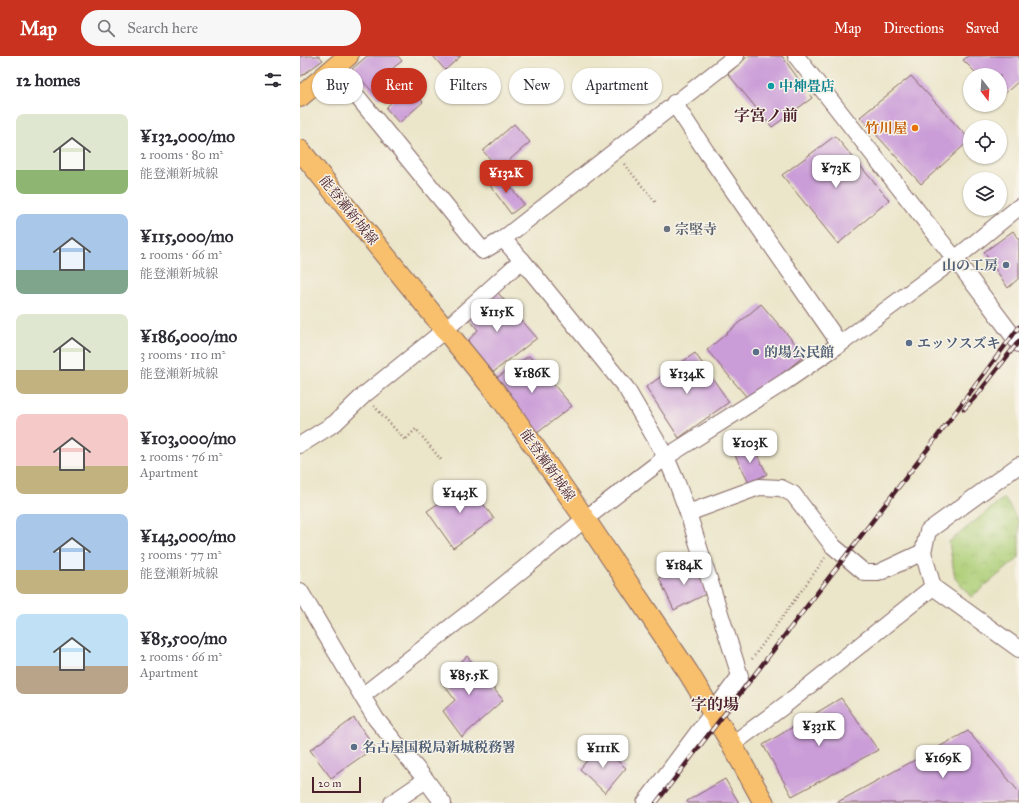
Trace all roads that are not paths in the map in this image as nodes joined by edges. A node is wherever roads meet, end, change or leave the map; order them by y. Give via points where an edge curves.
1 (736, 56) edge
2 (796, 56) edge
3 (341, 62) edge
4 (300, 97) edge
5 (674, 103) junction
6 (300, 150) edge
7 (1019, 207) edge
8 (503, 239) junction
9 (955, 259) junction
10 (522, 260) junction
11 (446, 329) junction
12 (840, 344) junction
13 (1019, 344) edge
14 (300, 445) edge
15 (666, 458) junction
16 (1019, 465) edge
17 (688, 512) junction
18 (585, 519) junction
19 (923, 552) junction
20 (934, 587) junction
21 (300, 591) edge
22 (1019, 649) edge
23 (362, 696) junction
24 (712, 712) junction
25 (731, 743) junction
26 (426, 780) junction
27 (392, 803) edge
28 (443, 803) edge
29 (645, 803) edge
30 (764, 803) edge

1 - 5 street
2 - 9 street
3 - 4 main road
3 - 8 street via 483,251
5 - 8 street
5 - 12 street
6 - 11 main road, 能登瀬新城線
7 - 9 street
8 - 10 street
9 - 12 street
9 - 13 street
10 - 11 street
10 - 15 street via 626,388
11 - 14 street via 364,395 335,423
11 - 18 main road, 能登瀬新城線 via 502,400
12 - 15 street
15 - 17 street
15 - 18 street
16 - 19 street via 928,531
17 - 19 street via 759,487 780,488 793,494 834,546 865,573 878,573
17 - 24 street via 740,676
18 - 23 street
18 - 24 main road, 能登瀬新城線
19 - 20 street
20 - 22 street
20 - 25 street via 785,705
21 - 23 street
23 - 26 street via 376,719
24 - 25 main road, 能登瀬新城線
24 - 29 street
25 - 30 main road, 能登瀬新城線
26 - 27 street
26 - 28 street

